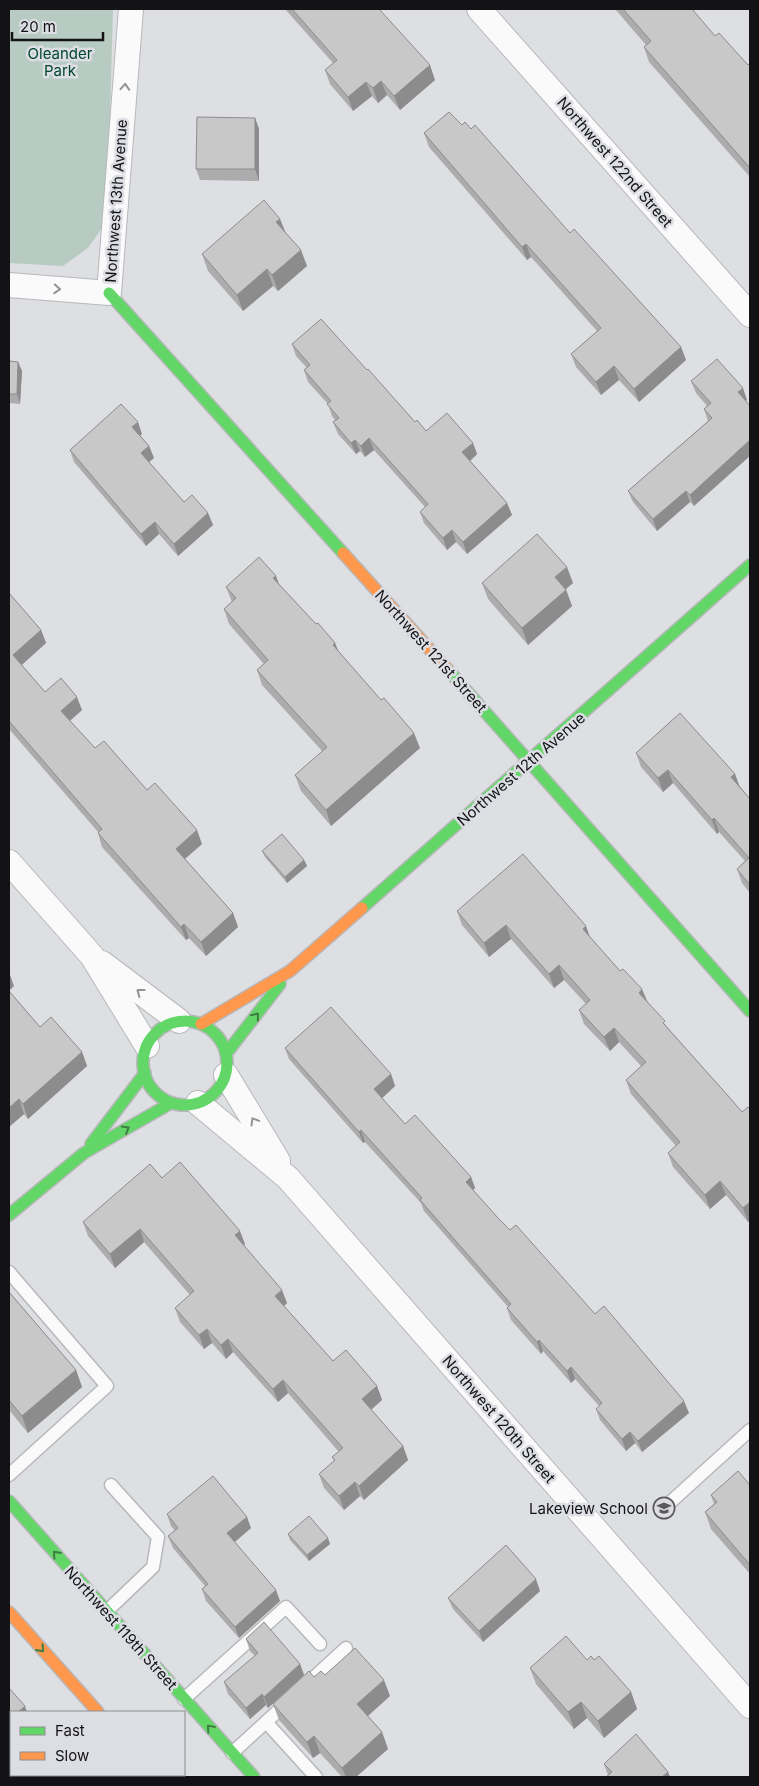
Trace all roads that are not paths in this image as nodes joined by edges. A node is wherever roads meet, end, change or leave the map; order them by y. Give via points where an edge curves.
1 (131, 9) edge
2 (479, 9) edge
3 (9, 285) edge
4 (109, 293) junction
5 (750, 316) edge
6 (750, 566) edge
7 (530, 761) junction
8 (9, 862) edge
9 (92, 956) junction
10 (290, 971) junction
11 (750, 1011) edge
12 (190, 1023) junction
13 (147, 1046) junction
14 (226, 1065) junction
15 (144, 1073) junction
16 (171, 1103) junction
17 (198, 1104) junction
18 (84, 1153) junction
19 (288, 1178) junction
20 (9, 1215) edge
21 (9, 1272) edge
22 (750, 1430) edge
23 (9, 1475) edge
24 (110, 1485) dead end
25 (9, 1501) edge
26 (664, 1508) dead end
27 (107, 1611) junction
28 (9, 1612) edge
29 (320, 1644) dead end
30 (346, 1648) dead end
31 (184, 1699) junction
32 (750, 1706) edge
33 (97, 1711) edge
34 (266, 1722) junction
35 (232, 1753) junction
36 (254, 1777) edge
37 (316, 1777) edge

4 -> 1 street, Northwest 13th Avenue
2 - 5 street, Northwest 122nd Street
3 -> 4 street, Northwest 13th Avenue
4 - 7 main road, Northwest 121st Street
6 - 7 main road, Northwest 12th Avenue
7 - 10 main road, Northwest 12th Avenue
7 - 11 main road, Northwest 121st Street
8 - 9 street
12 -> 9 street
9 - 13 street
10 - 12 main road, Northwest 12th Avenue
14 -> 10 main road, Northwest 12th Avenue
12 - 13 main road via 160,1030
12 - 14 main road via 218,1036
13 - 15 main road via 143,1059
14 - 17 main road via 220,1088
19 -> 14 street, Northwest 120th Street
15 - 16 main road via 150,1086
15 - 18 main road
16 - 17 main road
18 -> 16 main road
17 - 19 street, Northwest 120th Street
18 - 20 main road
19 - 32 street, Northwest 120th Street
21 - 23 lane via 107,1386
22 - 26 lane
24 - 27 lane via 158,1536 153,1567
27 -> 25 main road, Northwest 119th Street
27 - 31 main road, Northwest 119th Street
28 -> 33 main road
29 - 31 lane via 286,1607
30 - 34 lane
35 -> 31 main road, Northwest 119th Street
34 - 35 lane
34 - 37 lane
35 - 36 main road, Northwest 119th Street

